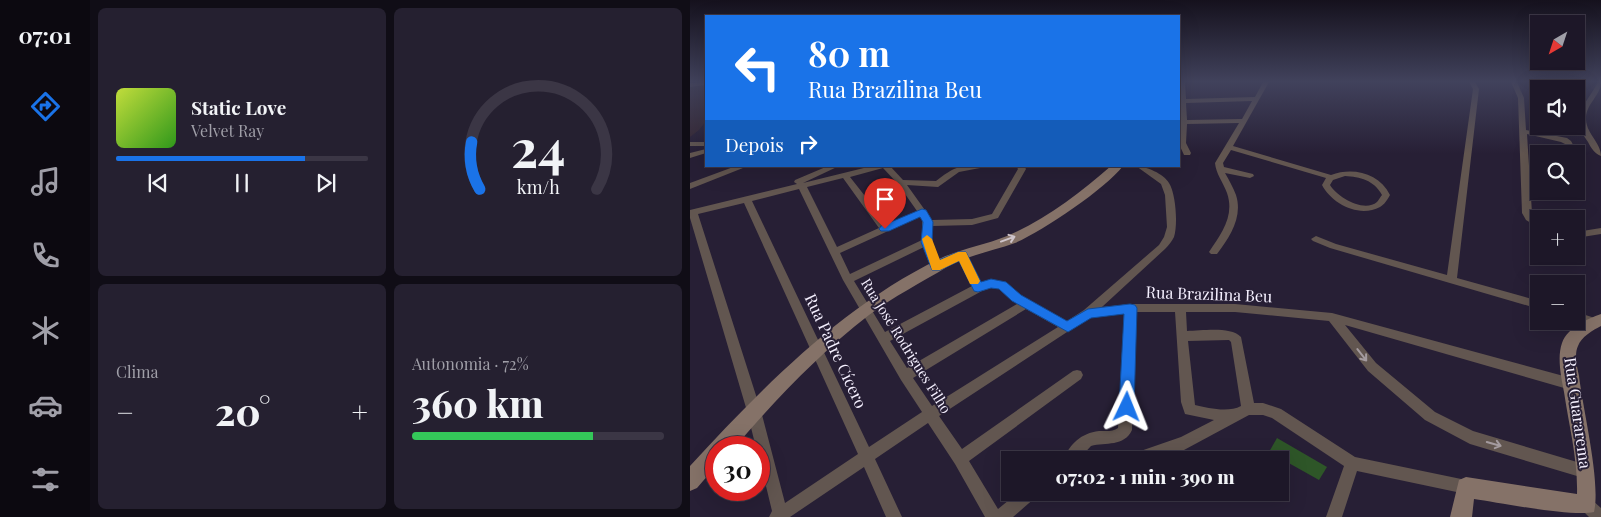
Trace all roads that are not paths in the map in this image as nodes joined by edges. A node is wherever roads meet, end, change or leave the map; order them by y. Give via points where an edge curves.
1 (1182, 106) edge
2 (1252, 106) edge
3 (1474, 106) edge
4 (1521, 106) edge
5 (1586, 106) edge
6 (1243, 121) junction
7 (1184, 122) junction
8 (1522, 131) junction
9 (690, 144) edge
10 (705, 144) edge
11 (1569, 145) edge
12 (1230, 147) junction
13 (705, 151) edge
14 (1187, 153) dead end
15 (1601, 154) edge
16 (690, 156) edge
17 (741, 167) edge
18 (832, 167) edge
19 (880, 167) edge
20 (885, 167) edge
21 (974, 167) edge
22 (1021, 167) edge
23 (1117, 167) edge
24 (1141, 167) edge
25 (1220, 169) junction
26 (845, 176) junction
27 (1250, 176) dead end
28 (1330, 177) junction
29 (901, 182) junction
30 (690, 186) edge
31 (802, 186) junction
32 (776, 192) junction
33 (747, 198) junction
34 (922, 212) junction
35 (692, 213) edge
36 (1530, 218) edge
37 (928, 222) junction
38 (885, 229) junction
39 (1601, 231) edge
40 (1585, 234) edge
41 (1316, 239) dead end
42 (927, 242) junction
43 (834, 252) junction
44 (1214, 252) dead end
45 (962, 255) junction
46 (936, 267) junction
47 (848, 280) junction
48 (1451, 280) junction
49 (978, 288) junction
50 (1530, 303) edge
51 (1026, 304) junction
52 (1130, 308) junction
53 (1180, 308) junction
54 (866, 309) junction
55 (1088, 314) junction
56 (1332, 316) junction
57 (1585, 318) edge
58 (1598, 321) edge
59 (1068, 327) junction
60 (1182, 336) junction
61 (883, 339) junction
62 (818, 351) junction
63 (1077, 375) dead end
64 (905, 376) junction
65 (1571, 384) junction
66 (754, 411) junction
67 (1243, 412) junction
68 (930, 414) junction
69 (732, 436) edge
70 (1076, 451) edge
71 (1160, 451) edge
72 (866, 458) junction
73 (960, 459) junction
74 (1352, 463) junction
75 (705, 464) edge
76 (1587, 472) junction
77 (690, 481) edge
78 (1466, 487) junction
79 (1020, 501) edge
80 (1594, 511) edge
81 (780, 516) edge
82 (894, 517) edge
83 (994, 517) edge
84 (1001, 517) edge
85 (1334, 517) edge
86 (1461, 517) edge

1 - 7 street
2 - 6 street
3 - 48 street
4 - 8 street
5 - 15 street via 1582,114 1589,140
6 - 7 street
6 - 12 street
7 - 14 street via 1182,143
8 - 11 street via 1564,140
8 - 36 street via 1527,213
9 - 10 street
12 - 25 street via 1219,163
12 - 28 street
13 - 16 street
17 - 30 street
18 - 32 street
19 - 26 street
20 - 29 street
21 - 29 street via 956,170 938,184
22 - 37 street via 995,216 990,219
45 -> 23 street via 1012,239 1040,224
24 - 55 street via 1165,183 1172,214 1170,238
25 - 27 street
25 - 44 street via 1233,202 1230,229
26 - 31 street
26 - 38 street
28 - 28 street via 1326,187 1342,203 1362,207 1380,204 1386,195 1372,179 1344,173
29 - 34 street
31 - 32 street
31 - 43 street, Rua José Rodrigues Filho
32 - 33 street
33 - 35 street
33 - 62 street, Rua Padre Cícero
34 - 37 street
34 - 38 street
35 - 66 street
37 - 42 street
38 - 43 street
39 - 40 street
41 - 48 street
42 - 46 street
42 - 47 street
43 - 47 street, Rua José Rodrigues Filho
45 - 46 street
45 - 49 street
46 - 54 street
47 - 54 street, Rua José Rodrigues Filho
48 - 50 street
49 - 51 street via 1002,285
49 - 61 street
51 - 59 street
51 - 64 street
52 - 53 street, Rua Brazilina Beu
52 - 55 street, Rua Brazilina Beu
52 - 70 street via 1125,430 1120,435 1087,440
53 - 56 street, Rua Brazilina Beu via 1234,308
53 - 60 street
54 - 61 street, Rua José Rodrigues Filho
54 - 62 street
55 - 59 street, Rua Brazilina Beu
56 - 65 street, Rua Brazilina Beu
56 -> 76 street via 1372,367 1430,416 1470,437
57 - 58 street
58 - 65 street, Rua Guararema via 1570,343
59 - 68 street, Rua Brazilina Beu
60 - 67 street via 1190,410 1207,414
60 - 67 street via 1234,336 1238,344
61 - 64 street, Rua José Rodrigues Filho
62 - 66 street
62 - 72 street, Rua Padre Cícero
63 - 73 street
64 - 68 street, Rua José Rodrigues Filho
65 - 76 street, Rua Guararema
66 - 69 street
66 - 81 street
67 - 71 street via 1184,443
67 - 74 street via 1263,409 1276,413
68 - 72 street, Rua Brazilina Beu
68 - 73 street, Rua José Rodrigues Filho
72 - 81 street, Rua Brazilina Beu
72 - 82 street, Rua Padre Cícero
73 - 83 street, Rua José Rodrigues Filho
74 - 78 street
74 - 85 street
75 - 77 street
76 - 80 street, Rua Guararema
78 - 80 street
78 - 86 street
79 - 84 street

